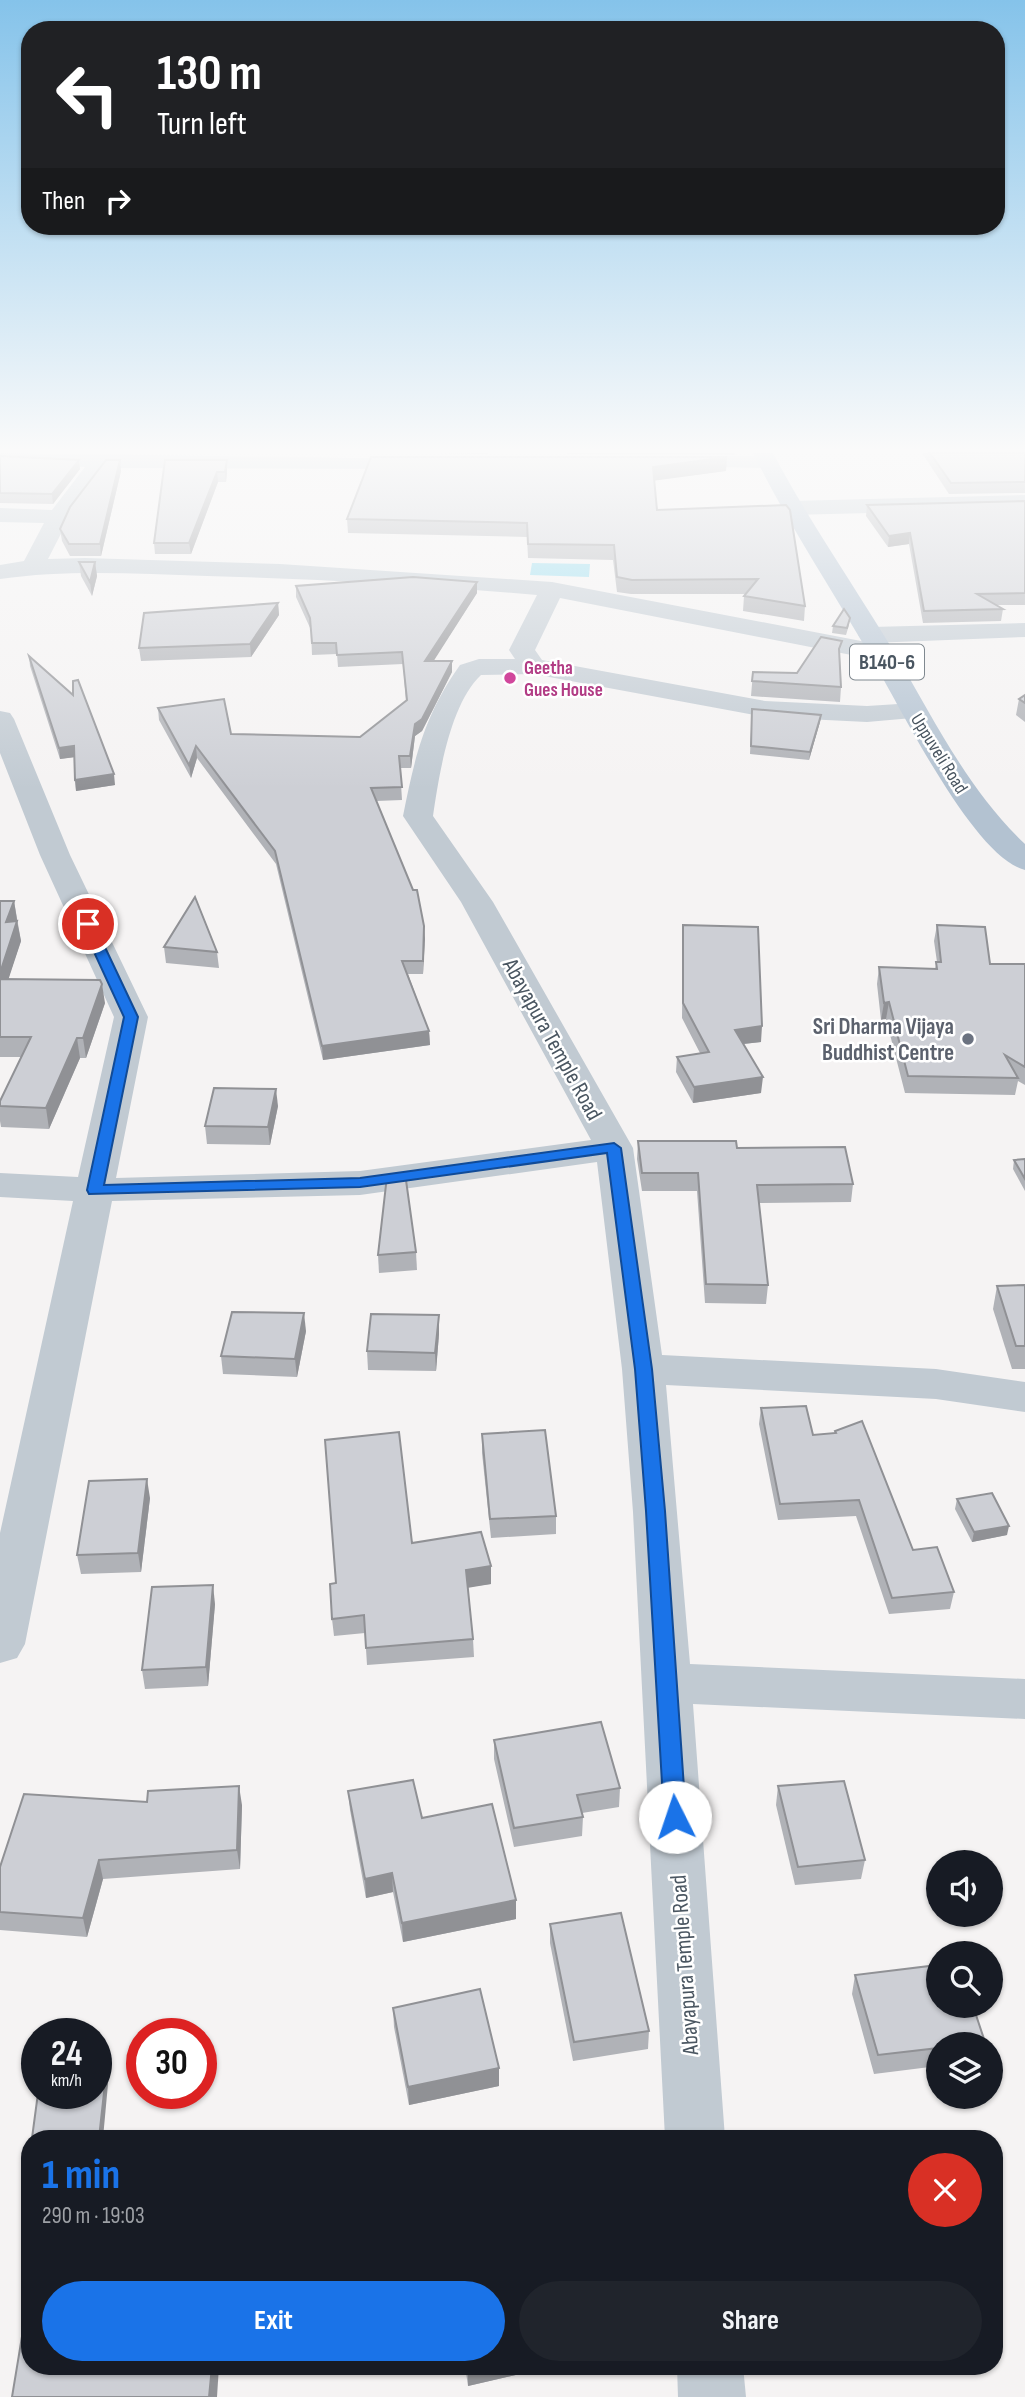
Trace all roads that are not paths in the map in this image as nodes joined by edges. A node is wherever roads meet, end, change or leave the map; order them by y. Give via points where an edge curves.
1 (827, 565) edge
2 (33, 567) joint
3 (0, 572) edge
4 (552, 589) junction
5 (1025, 629) edge
6 (876, 644) junction
7 (533, 666) junction
8 (914, 711) junction
9 (0, 719) edge
10 (1025, 861) edge
11 (614, 1148) junction
12 (0, 1185) edge
13 (95, 1190) junction
14 (643, 1369) junction
15 (1025, 1397) edge
16 (0, 1644) edge
17 (666, 1683) junction
18 (1025, 1699) edge
19 (694, 2130) edge
20 (711, 2375) edge
21 (712, 2397) edge

1 - 6 main road, Uppuveli Road / B140-6
2 - 3 street
2 - 4 street via 279,571
4 - 6 street
4 - 7 street via 522,650
5 - 6 street
6 - 8 main road, Uppuveli Road / B140-6
7 - 8 street, Abayapura Temple Road via 765,709 867,714
7 - 11 street, Abayapura Temple Road via 469,670 451,699 429,753 418,816 477,902
8 - 10 main road, Uppuveli Road / B140-6 via 957,783 990,827
9 - 13 street via 55,855 131,1017
11 - 13 street via 360,1183
11 - 14 street, Abayapura Temple Road
12 - 13 street
13 - 16 street
14 - 15 street via 936,1384
14 - 17 street, Abayapura Temple Road
17 - 18 street
17 - 19 street, Abayapura Temple Road
20 - 21 street

